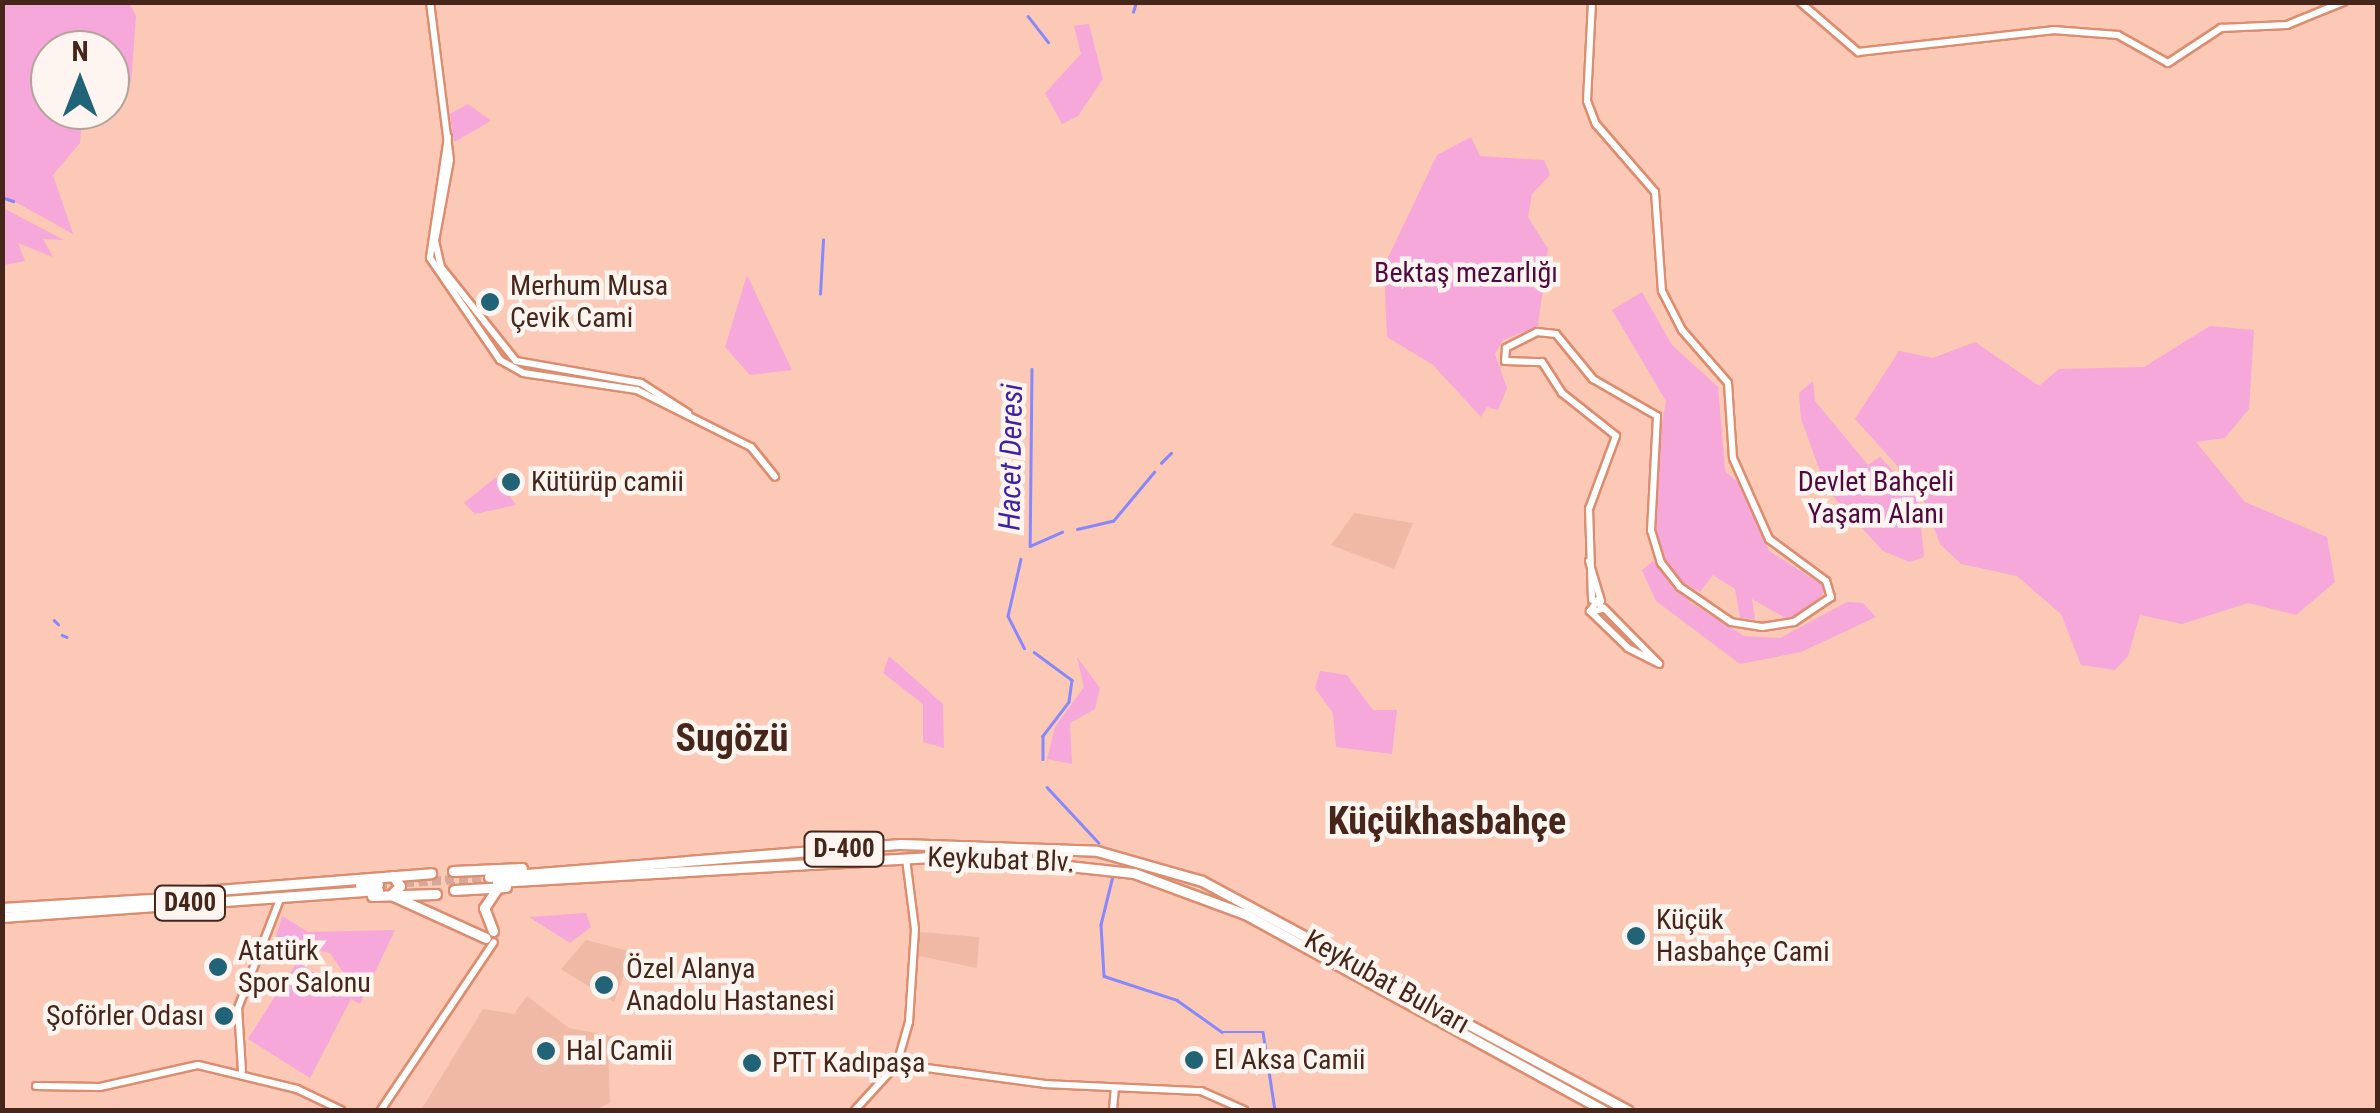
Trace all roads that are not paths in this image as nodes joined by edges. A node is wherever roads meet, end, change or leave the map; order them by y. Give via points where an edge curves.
1 (432, 2) edge
2 (1592, 2) edge
3 (1800, 2) edge
4 (2343, 2) edge
5 (774, 477) dead end
6 (1599, 603) junction
7 (906, 857) junction
8 (659, 860) junction
9 (454, 871) dead end
10 (478, 871) junction
11 (431, 873) dead end
12 (390, 876) junction
13 (492, 882) junction
14 (1202, 882) joint
15 (454, 890) dead end
16 (478, 890) junction
17 (436, 894) dead end
18 (391, 896) junction
19 (1208, 898) joint
20 (145, 899) junction
21 (279, 902) junction
22 (155, 905) junction
23 (2, 908) edge
24 (2, 917) edge
25 (491, 937) junction
26 (897, 1064) junction
27 (242, 1071) junction
28 (36, 1086) dead end
29 (1115, 1089) junction
30 (1572, 1091) junction
31 (341, 1110) edge
32 (381, 1110) edge
33 (855, 1110) edge
34 (1113, 1110) edge
35 (1244, 1110) edge
36 (1572, 1110) edge
37 (1603, 1110) edge
38 (1627, 1110) edge

1 - 5 street via 448,136 436,257 489,336 516,361 640,384 751,447
2 - 6 street via 1591,114 1655,192 1662,291 1682,330 1728,383 1733,458 1769,538 1829,584 1831,597 1794,622 1762,627 1731,622 1680,586 1661,564 1651,531 1657,416 1602,386 1556,334 1537,332 1506,348 1505,361 1542,362 1562,393 1616,436 1590,509 1588,560
3 - 4 street via 1858,52 2053,30 2118,35 2168,63 2221,28 2287,24
6 - 6 street via 1659,664 1628,648 1592,612
7 - 13 highway, Keykubat Blv. / D-400
7 - 19 highway, Keykubat Blv. / D-400 via 1080,863
7 - 26 street via 914,958
8 - 10 highway
8 - 13 highway, Keykubat Blv. / D-400
8 - 14 highway, Keykubat Blv. / D-400 via 1026,844 1097,850
9 - 10 highway
10 - 16 highway via 468,880
11 - 12 highway
12 - 18 highway via 400,886
12 - 20 highway
13 - 16 highway
13 - 25 highway via 484,908
14 - 30 highway, Keykubat Bulvarı / D-400
15 - 16 highway
17 - 18 highway
18 - 21 highway
18 - 25 highway
19 - 30 highway, Keykubat Bulvarı / D-400
20 - 22 highway, D400 via 378,887
20 - 23 highway, D400
21 - 22 highway
21 - 27 street via 238,1008
22 - 24 highway, D400
25 - 32 street
26 - 29 street
26 - 33 street
27 - 28 street via 188,1064 100,1087
27 - 31 street
29 - 34 street
29 - 35 street via 1201,1090
30 - 36 highway
30 - 37 highway, Keykubat Bulvarı
30 - 38 highway, Keykubat Bulvarı / D-400

